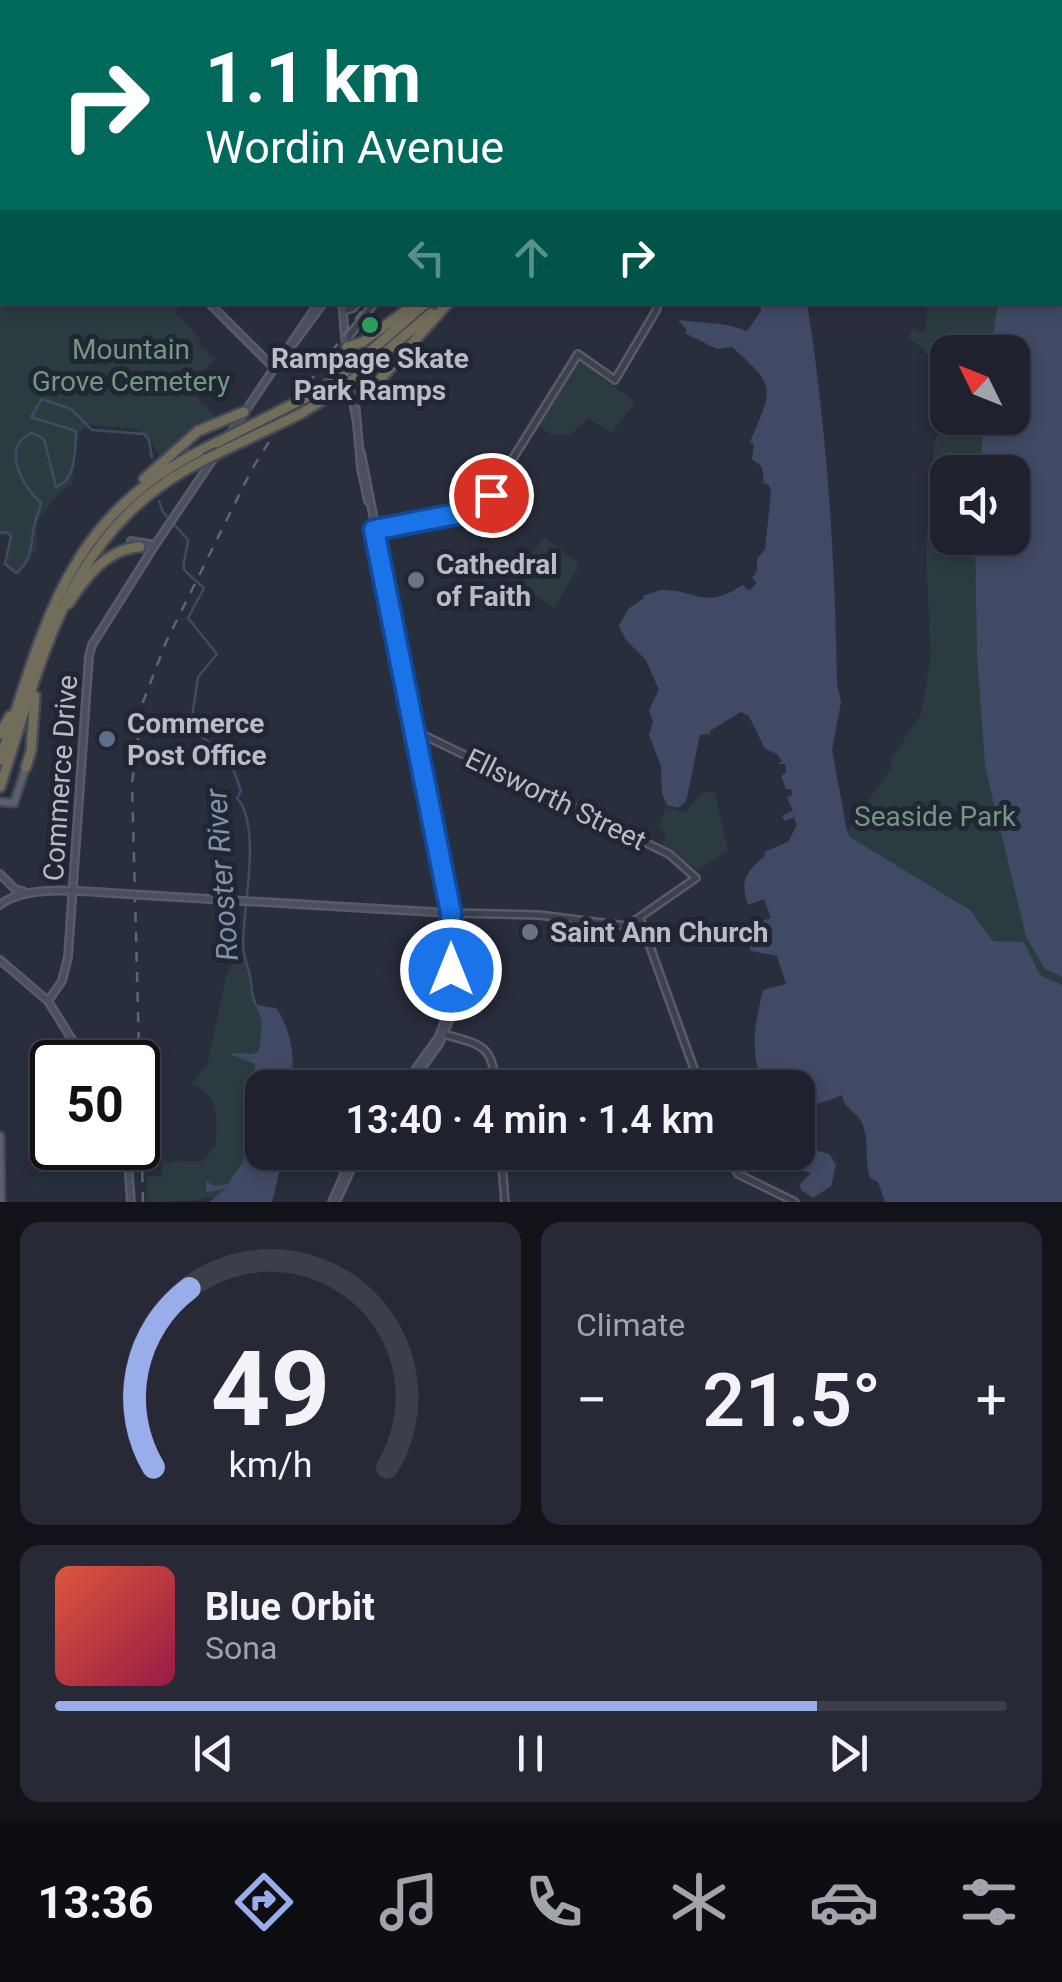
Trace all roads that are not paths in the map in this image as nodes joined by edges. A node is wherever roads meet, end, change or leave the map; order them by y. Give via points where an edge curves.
1 (211, 305) edge
2 (320, 305) edge
3 (342, 305) edge
4 (353, 305) edge
5 (372, 305) edge
6 (413, 305) edge
7 (423, 305) edge
8 (442, 305) edge
9 (443, 305) edge
10 (655, 305) edge
11 (343, 311) junction
12 (347, 343) junction
13 (274, 368) junction
14 (376, 384) joint
15 (349, 388) junction
16 (244, 412) junction
17 (220, 420) junction
18 (233, 427) junction
19 (110, 521) junction
20 (374, 530) junction
21 (132, 546) joint
22 (153, 548) junction
23 (41, 650) junction
24 (412, 730) junction
25 (0, 734) edge
26 (0, 760) edge
27 (26, 767) joint
28 (0, 787) edge
29 (0, 802) edge
30 (0, 874) edge
31 (71, 892) junction
32 (28, 893) junction
33 (0, 905) edge
34 (449, 914) junction
35 (640, 919) junction
36 (0, 962) edge
37 (48, 1001) junction
38 (442, 1034) junction
39 (72, 1040) edge
40 (417, 1070) edge
41 (494, 1070) edge
42 (695, 1070) edge
43 (0, 1136) edge
44 (129, 1170) edge
45 (348, 1170) edge
46 (502, 1170) edge
47 (738, 1170) edge
48 (1, 1202) edge
49 (131, 1202) edge
50 (334, 1202) edge
51 (505, 1202) edge
52 (795, 1202) edge

1 - 13 main road
2 - 13 main road, Commerce Drive
3 - 11 main road
4 - 11 street
5 - 12 street
6 - 12 highway via 363,342
7 - 19 highway, bridge via 340,376 159,474
8 - 15 highway, bridge
9 - 14 highway
10 - 20 street via 615,380 578,354 482,508
11 - 12 main road
12 - 15 main road
13 - 16 main road, Commerce Drive
14 - 15 main road
15 - 19 highway, bridge via 206,459
15 - 20 main road
16 - 17 highway
16 - 18 main road, Commerce Drive
17 - 18 highway
17 - 19 highway via 190,437
18 - 22 main road, Commerce Drive
19 - 23 highway
19 - 23 highway via 59,589
20 - 24 main road
21 - 22 main road
21 - 23 highway via 104,560 83,584
22 - 31 main road, Commerce Drive via 88,656
23 - 25 highway
23 - 26 highway
23 - 27 highway
23 - 28 highway
24 - 34 main road
24 - 35 street, Ellsworth Street via 668,854 696,878
27 - 29 main road via 14,803
30 - 32 main road
31 - 32 main road
31 - 34 main road, bridge
31 - 37 main road, Commerce Drive via 66,970
32 - 33 main road
34 - 35 street via 539,915 625,926
34 - 38 main road
35 - 42 street
36 - 37 main road
37 - 39 main road
38 - 40 main road
38 - 41 street via 476,1043
43 - 48 main road
44 - 49 main road
45 - 50 main road
46 - 51 street
47 - 52 street

